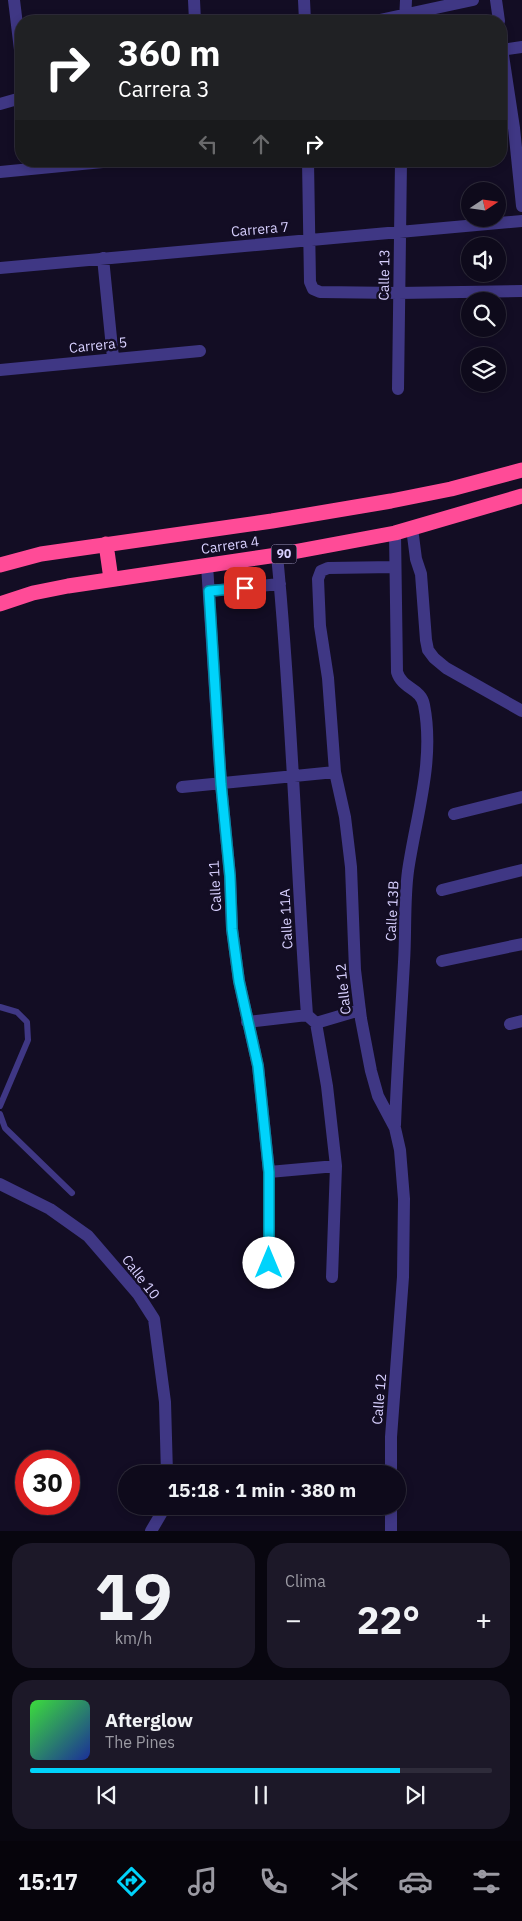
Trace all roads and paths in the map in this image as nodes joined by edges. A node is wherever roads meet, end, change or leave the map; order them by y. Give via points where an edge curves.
1 (14, 0) edge
2 (194, 0) edge
3 (304, 0) edge
4 (406, 0) edge
5 (473, 0) edge
6 (496, 0) edge
7 (16, 15) edge
8 (195, 15) edge
9 (304, 15) edge
10 (405, 15) edge
11 (416, 15) edge
12 (498, 15) edge
13 (507, 47) edge
14 (522, 47) edge
15 (507, 72) edge
16 (15, 100) edge
17 (0, 104) edge
18 (518, 128) edge
19 (21, 167) edge
20 (308, 167) edge
21 (401, 167) edge
22 (0, 172) edge
23 (522, 206) edge
24 (522, 221) edge
25 (400, 232) junction
26 (310, 240) junction
27 (103, 258) junction
28 (0, 268) edge
29 (522, 291) edge
30 (398, 293) junction
31 (200, 351) dead end
32 (113, 358) junction
33 (0, 370) edge
34 (398, 389) dead end
35 (522, 470) edge
36 (522, 496) edge
37 (416, 527) junction
38 (395, 533) junction
39 (106, 544) junction
40 (277, 555) junction
41 (207, 565) junction
42 (0, 566) edge
43 (395, 567) junction
44 (111, 579) junction
45 (280, 584) junction
46 (209, 591) junction
47 (0, 604) edge
48 (522, 711) edge
49 (335, 772) junction
50 (294, 776) junction
51 (221, 784) junction
52 (182, 787) dead end
53 (522, 797) edge
54 (454, 814) dead end
55 (522, 870) edge
56 (442, 890) dead end
57 (522, 944) edge
58 (442, 961) dead end
59 (0, 1007) edge
60 (360, 1010) junction
61 (312, 1019) junction
62 (247, 1022) junction
63 (0, 1106) edge
64 (0, 1114) edge
65 (395, 1128) junction
66 (336, 1166) junction
67 (269, 1172) junction
68 (0, 1184) edge
69 (72, 1193) dead end
70 (269, 1263) dead end
71 (332, 1277) dead end
72 (167, 1465) edge
73 (391, 1465) edge
74 (161, 1515) edge
75 (391, 1515) edge
76 (151, 1531) edge
77 (391, 1531) edge

1 - 7 street
2 - 8 street
3 - 9 street
4 - 10 street
5 - 11 street
6 - 12 street
13 - 14 street
15 - 18 street
16 - 17 street
18 - 23 street
19 - 22 street
20 - 26 street
21 - 25 street, Calle 13
24 - 25 street, Carrera 7
25 - 26 street, Carrera 7
25 - 30 street, Calle 13
26 - 27 street, Carrera 7
26 - 30 street via 312,289 320,292
27 - 28 street, Carrera 7
27 - 32 street
29 - 30 street
30 - 34 street, Calle 13
31 - 32 street, Carrera 5
32 - 33 street, Carrera 5
35 - 39 highway, Carrera 4 via 391,501
36 - 37 highway, Carrera 4 / 90
37 - 38 highway, Carrera 4 / 90
37 - 48 street via 416,559 421,574 428,650 446,668
38 - 40 highway, Carrera 4 / 90
38 - 43 street
39 - 42 highway, Carrera 4 via 41,554
39 - 44 highway
40 - 41 highway, Carrera 4 / 90
40 - 45 street, Calle 11A
41 - 44 highway, Carrera 4 / 90
41 - 46 street, Calle 11
43 - 49 street, Calle 12 via 328,568 321,571 318,579
43 - 65 street, Calle 13B via 397,672 399,679 422,698 425,707 426,763 408,872
44 - 47 highway, Carrera 4 / 90 via 33,593
45 - 46 street
45 - 50 street, Calle 11A
46 - 51 street, Calle 11
49 - 50 street
49 - 60 street, Calle 12 via 351,867
50 - 51 street
50 - 61 street, Calle 11A via 300,915
51 - 52 street
51 - 62 street, Calle 11 via 232,929
53 - 54 street
55 - 56 street
57 - 58 street
59 - 63 lane via 17,1012 27,1022 28,1040
60 - 61 street
60 - 65 street, Calle 12 via 378,1096
61 - 62 street
61 - 66 street, Calle 11A via 327,1086
62 - 67 street, Calle 11 via 258,1066
64 - 69 lane via 5,1128
65 - 73 street, Calle 12 via 404,1199 404,1267
66 - 67 street
66 - 71 street, Calle 11A
67 - 70 street, Calle 11
68 - 72 street, Calle 10 via 50,1209 88,1236 138,1294 154,1319 165,1402
74 - 76 street
75 - 77 street

